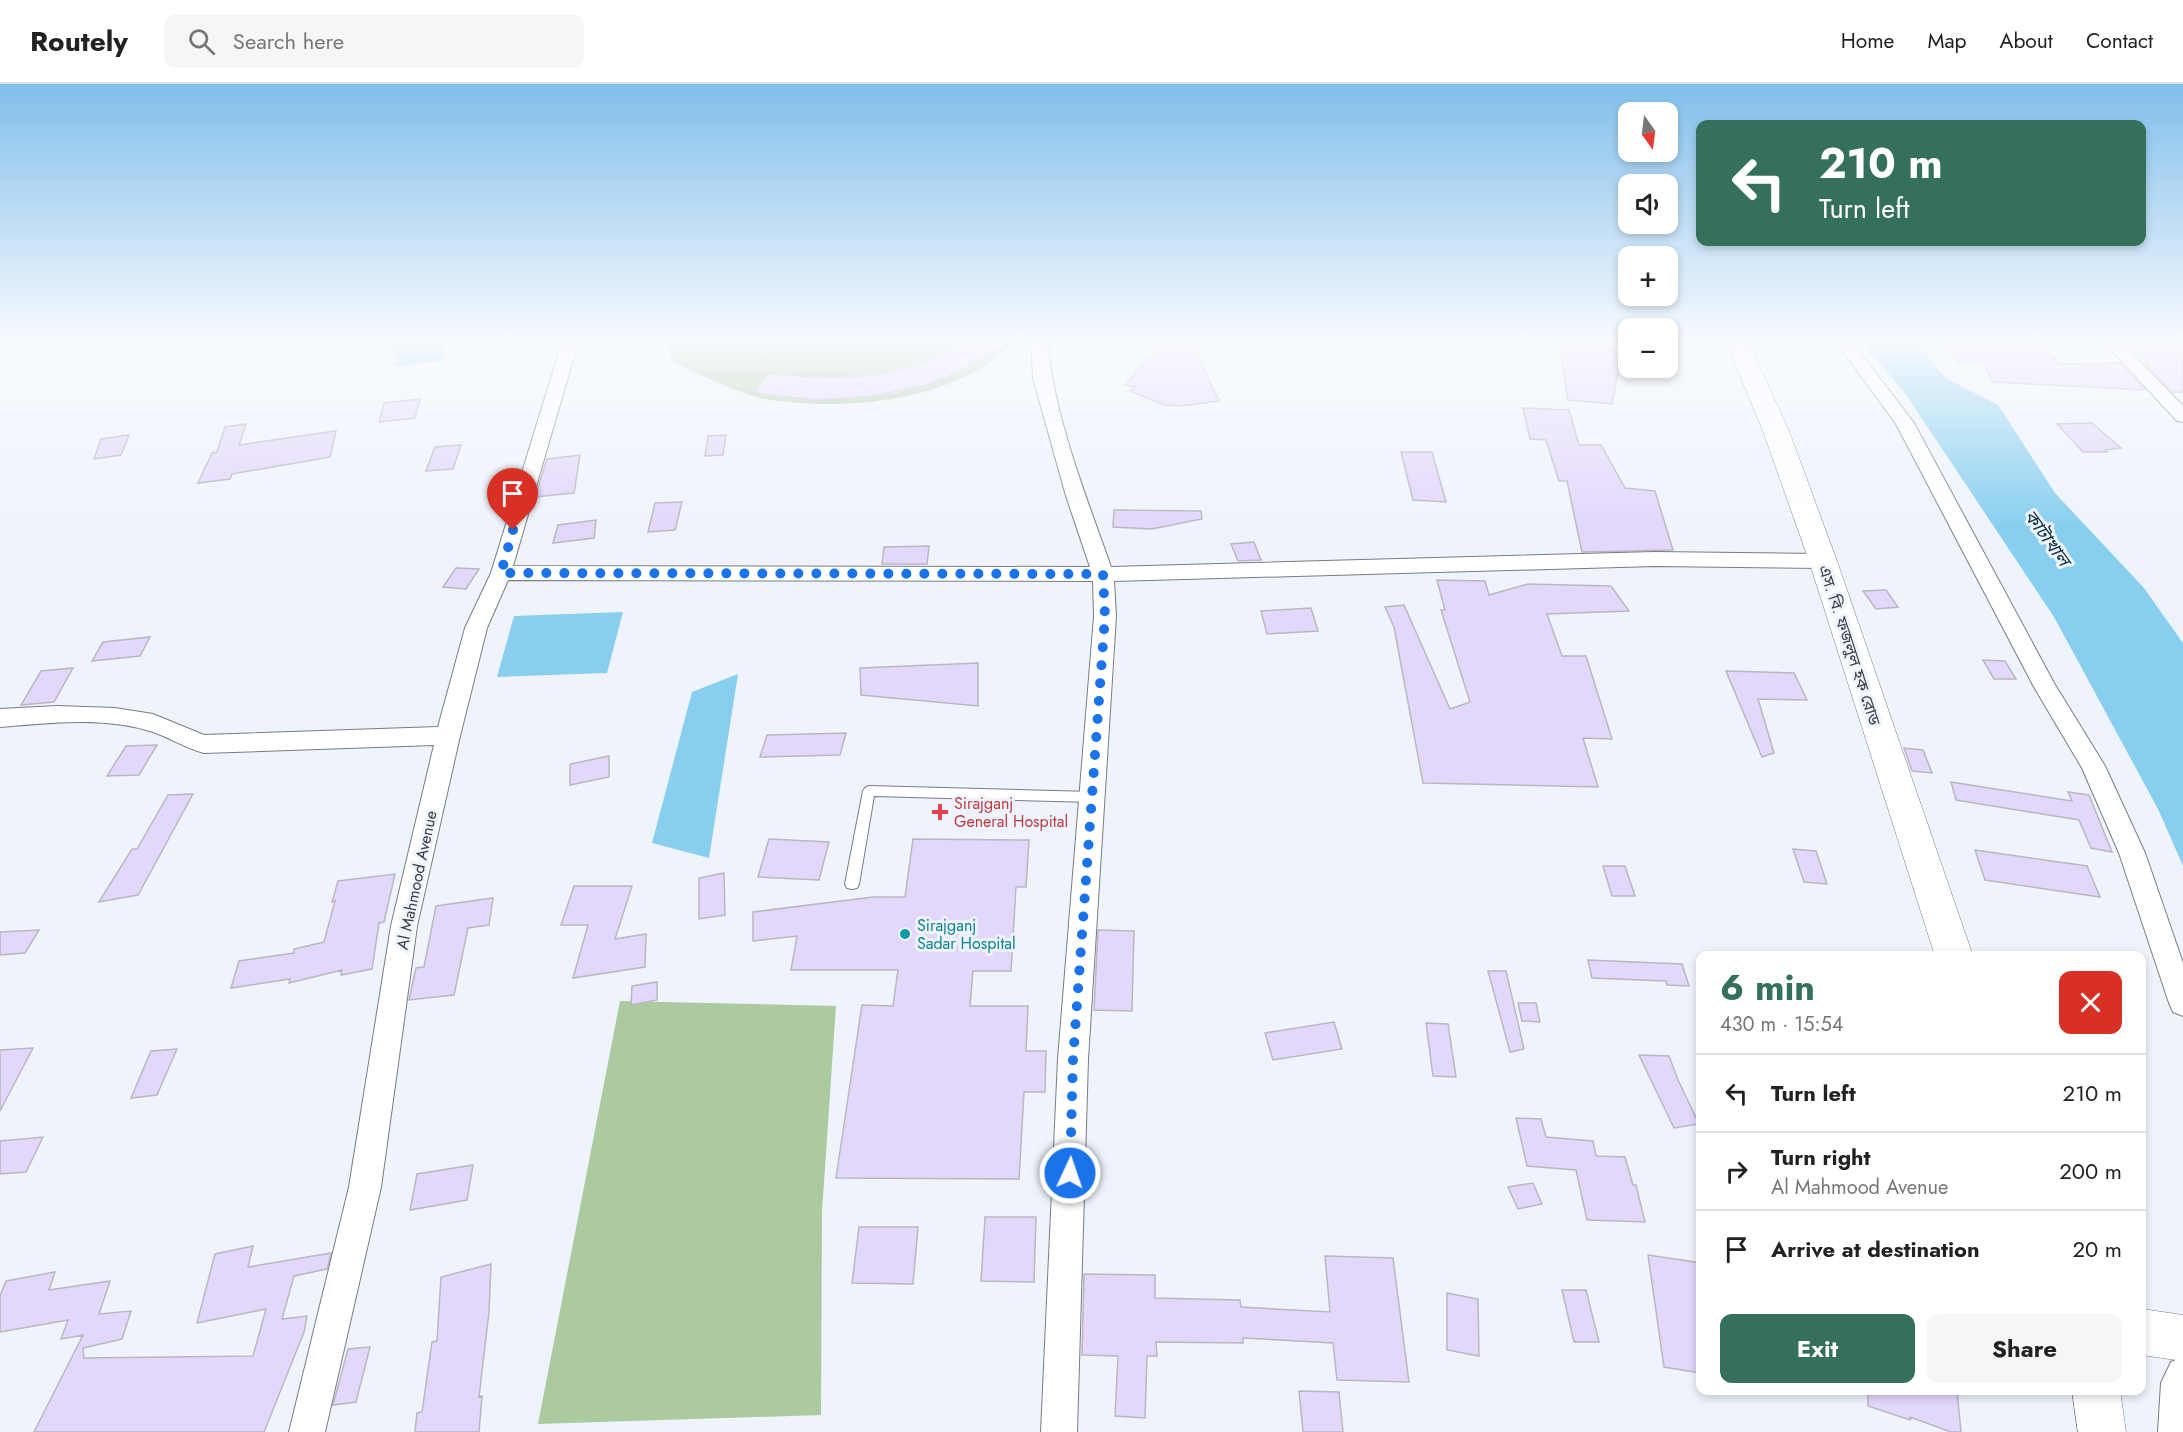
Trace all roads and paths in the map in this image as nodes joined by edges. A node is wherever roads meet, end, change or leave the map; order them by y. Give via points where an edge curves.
1 (552, 402) edge
2 (1049, 402) edge
3 (1763, 402) edge
4 (1889, 402) edge
5 (2169, 402) edge
6 (2183, 417) edge
7 (1823, 561) junction
8 (501, 573) junction
9 (1103, 574) junction
10 (0, 718) edge
11 (448, 736) junction
12 (1092, 797) junction
13 (852, 884) dead end
14 (1952, 951) edge
15 (2183, 1003) edge
16 (2146, 1333) edge
17 (2183, 1338) edge
18 (2183, 1374) edge
19 (2097, 1395) edge
20 (307, 1432) edge
21 (1059, 1432) edge
22 (2102, 1432) edge
23 (2176, 1432) edge

1 - 8 street, Al Mahmood Avenue
2 - 9 street
3 - 7 main road, এস. বি. ফজলুল হক রোড
4 - 15 street via 1905,423 2045,687 2092,766 2132,853
5 - 6 street
7 - 9 street via 1655,559
7 - 14 main road, এস. বি. ফজলুল হক রোড
8 - 9 street
8 - 11 street, Al Mahmood Avenue via 476,628
9 - 12 street via 1105,616
10 - 11 street via 74,713 150,722 204,744
11 - 20 street, Al Mahmood Avenue via 404,926 365,1187
12 - 13 lane via 869,791
12 - 21 street via 1073,1059
16 - 17 main road
18 - 23 street via 2178,1383
19 - 22 main road

